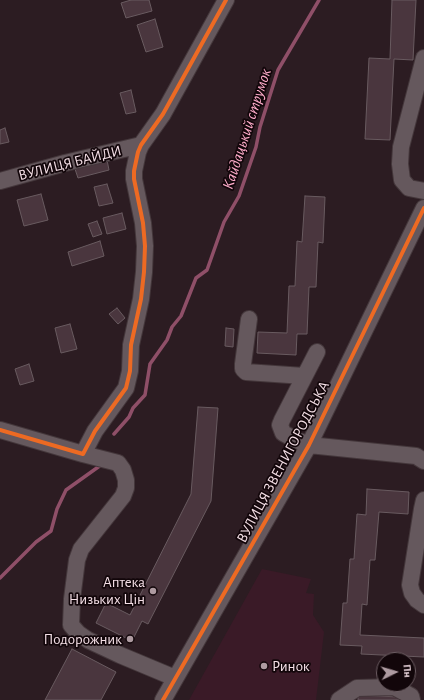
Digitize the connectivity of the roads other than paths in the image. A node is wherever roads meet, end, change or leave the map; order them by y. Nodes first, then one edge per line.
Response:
1 (226, 0) edge
2 (424, 58) edge
3 (141, 145) junction
4 (0, 181) edge
5 (424, 191) edge
6 (424, 209) edge
7 (249, 319) dead end
8 (317, 352) dead end
9 (304, 376) junction
10 (0, 430) edge
11 (309, 446) junction
12 (83, 454) junction
13 (424, 461) edge
14 (424, 500) edge
15 (424, 605) edge
16 (175, 678) junction
17 (163, 700) edge
18 (339, 700) edge
19 (412, 700) edge

1 - 3 street
2 - 5 street
3 - 4 street, ВУЛИЦЯ БАЙДИ
3 - 12 street
6 - 11 street, ВУЛИЦЯ ЗВЕНИГОРОДСЬКА
7 - 9 street
8 - 9 street
9 - 11 street
10 - 12 street
11 - 13 street
11 - 16 street, ВУЛИЦЯ ЗВЕНИГОРОДСЬКА
12 - 16 street
14 - 15 street
16 - 17 street, ВУЛИЦЯ ЗВЕНИГОРОДСЬКА
18 - 19 street

